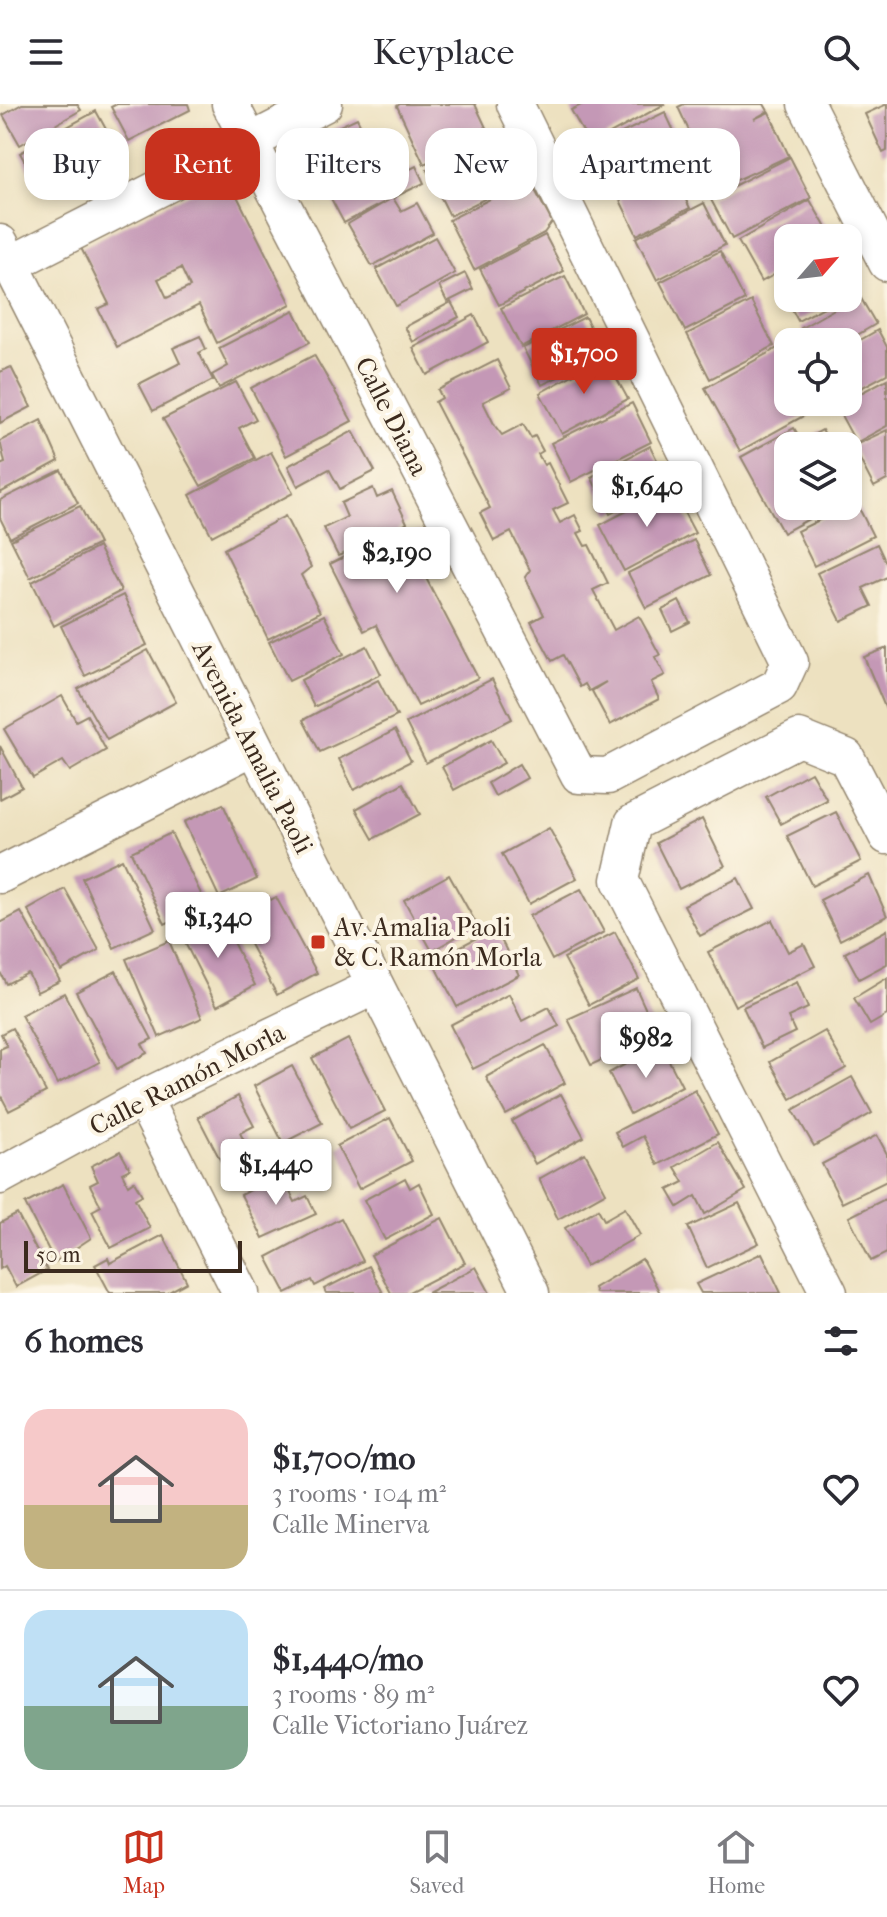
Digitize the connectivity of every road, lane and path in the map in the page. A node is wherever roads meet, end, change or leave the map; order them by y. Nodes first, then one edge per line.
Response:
1 (230, 104) edge
2 (324, 104) edge
3 (515, 104) edge
4 (806, 104) edge
5 (242, 128) edge
6 (260, 136) edge
7 (260, 163) edge
8 (145, 190) edge
9 (5, 254) edge
10 (887, 263) edge
11 (253, 747) junction
12 (887, 836) edge
13 (0, 875) edge
14 (375, 986) junction
15 (143, 1098) junction
16 (0, 1176) edge
17 (241, 1293) edge
18 (531, 1293) edge
19 (829, 1293) edge

1 - 5 street, Calle Diana
2 - 6 street
3 - 7 street, Calle Diana
4 - 10 street
8 - 9 street
9 - 11 street, Avenida Amalia Paoli
11 - 13 street
11 - 14 street, Avenida Amalia Paoli
12 - 19 street
14 - 15 street, Calle Ramón Morla
14 - 18 street, Avenida Amalia Paoli
15 - 16 street, Calle Ramón Morla
15 - 17 street

